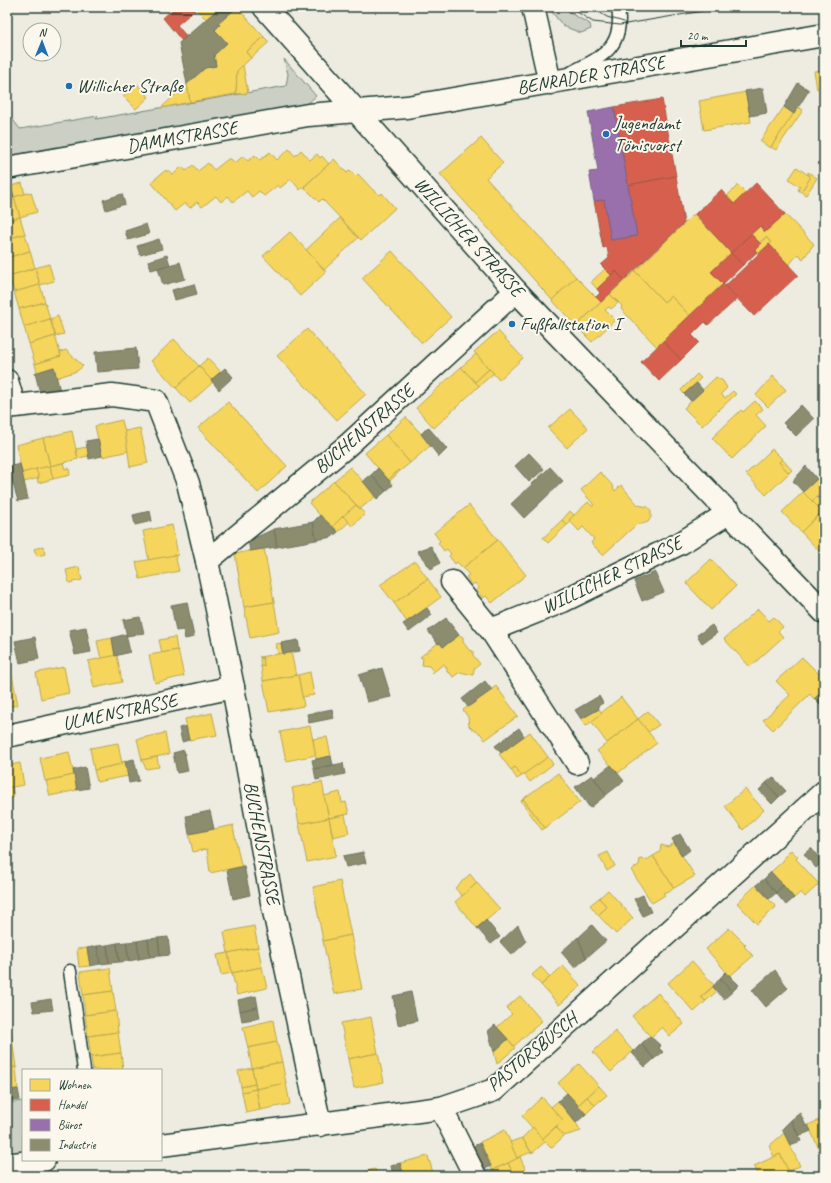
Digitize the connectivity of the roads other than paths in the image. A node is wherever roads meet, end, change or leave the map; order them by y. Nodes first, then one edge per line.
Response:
1 (264, 7) edge
2 (532, 7) edge
3 (618, 7) edge
4 (824, 34) edge
5 (550, 83) junction
6 (358, 111) junction
7 (7, 168) edge
8 (516, 291) junction
9 (7, 381) edge
10 (11, 406) edge
11 (730, 512) junction
12 (207, 561) junction
13 (452, 582) dead end
14 (824, 612) edge
15 (491, 630) junction
16 (233, 687) junction
17 (7, 736) edge
18 (577, 763) dead end
19 (824, 792) edge
20 (70, 971) dead end
21 (84, 1069) edge
22 (441, 1108) junction
23 (320, 1125) junction
24 (162, 1145) edge
25 (37, 1161) edge
26 (7, 1165) edge
27 (475, 1176) edge

1 - 6 street, WILLICHER STRASSE
2 - 5 street
3 - 5 lane
4 - 5 street, BENRADER STRASSE
5 - 6 street, BENRADER STRASSE
6 - 7 street, DAMMSTRASSE
6 - 8 street, WILLICHER STRASSE
8 - 11 street, WILLICHER STRASSE
8 - 12 street, BUCHENSTRASSE
9 - 10 street
10 - 12 street, BUCHENSTRASSE
11 - 14 street, WILLICHER STRASSE
11 - 15 street, WILLICHER STRASSE
12 - 16 street, BUCHENSTRASSE
13 - 15 street
15 - 18 street
16 - 17 street, ULMENSTRASSE
16 - 23 street, BUCHENSTRASSE
19 - 22 street, PASTORSBUSCH
20 - 21 lane
22 - 23 street, PASTORSBUSCH
22 - 27 street
23 - 24 street, PASTORSBUSCH
25 - 26 street

